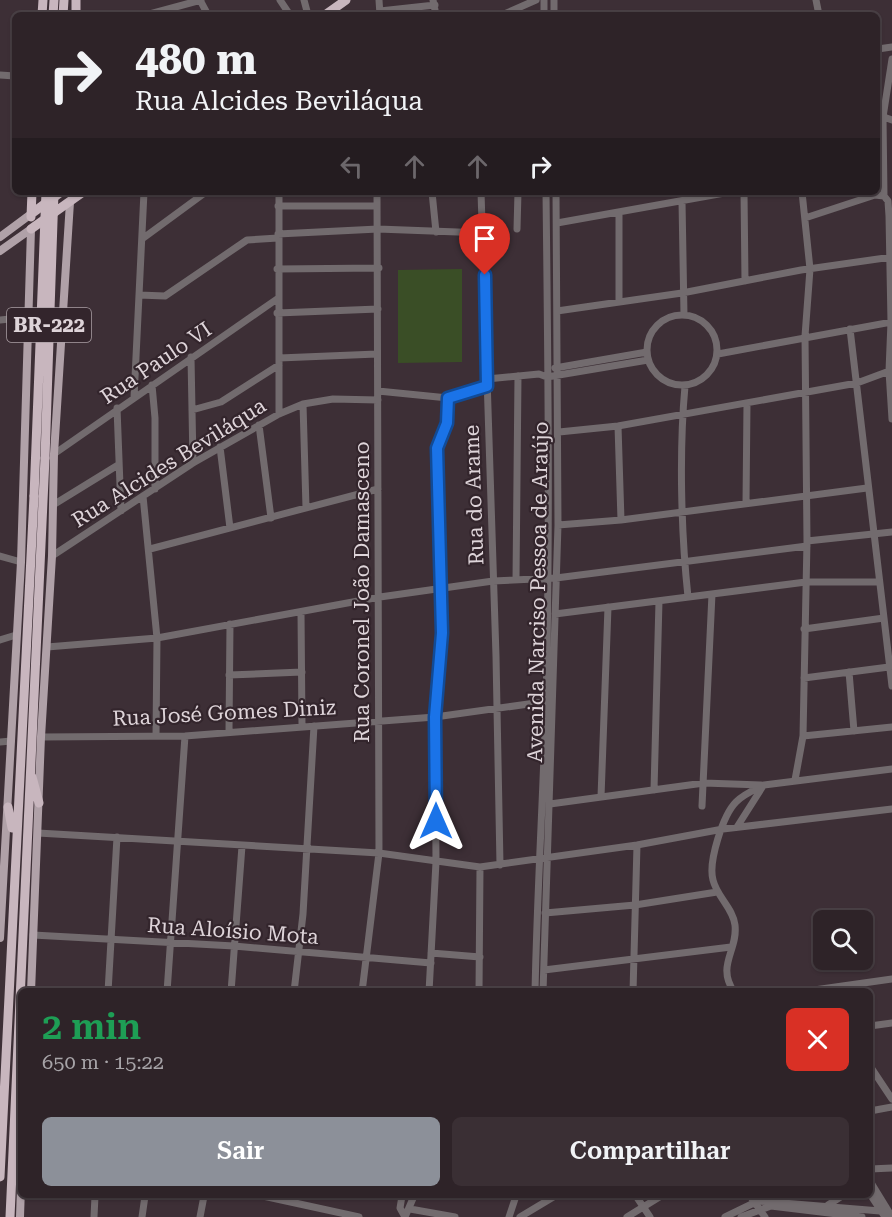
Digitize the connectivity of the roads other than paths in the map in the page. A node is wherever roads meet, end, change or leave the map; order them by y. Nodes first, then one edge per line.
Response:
1 (201, 0) edge
2 (346, 0) edge
3 (536, 0) edge
4 (434, 3) edge
5 (157, 12) edge
6 (329, 12) edge
7 (385, 12) edge
8 (511, 12) edge
9 (892, 60) edge
10 (880, 116) edge
11 (892, 120) edge
12 (892, 158) edge
13 (884, 160) junction
14 (892, 189) edge
15 (884, 193) junction
16 (880, 194) edge
17 (32, 195) edge
18 (46, 195) edge
19 (54, 195) edge
20 (57, 195) edge
21 (144, 195) edge
22 (202, 195) edge
23 (279, 195) edge
24 (377, 195) edge
25 (432, 195) edge
26 (482, 195) edge
27 (518, 195) edge
28 (546, 195) edge
29 (556, 195) edge
30 (714, 195) edge
31 (744, 195) edge
32 (802, 195) edge
33 (875, 195) edge
34 (70, 197) edge
35 (682, 201) junction
36 (278, 206) junction
37 (377, 206) junction
38 (619, 213) junction
39 (31, 214) junction
40 (805, 218) junction
41 (556, 223) junction
42 (31, 229) junction
43 (378, 229) junction
44 (517, 229) dead end
45 (436, 232) junction
46 (484, 233) junction
47 (278, 236) junction
48 (0, 237) edge
49 (142, 239) junction
50 (0, 251) edge
51 (891, 258) edge
52 (379, 268) junction
53 (810, 268) junction
54 (277, 269) junction
55 (744, 281) junction
56 (682, 293) junction
57 (139, 295) junction
58 (277, 299) junction
59 (619, 301) junction
60 (378, 309) junction
61 (557, 310) junction
62 (277, 313) junction
63 (684, 315) junction
64 (28, 317) junction
65 (0, 320) edge
66 (892, 322) edge
67 (850, 329) junction
68 (805, 336) junction
69 (647, 352) junction
70 (377, 354) junction
71 (718, 354) junction
72 (191, 357) junction
73 (648, 360) junction
74 (279, 361) junction
75 (557, 367) junction
76 (548, 368) junction
77 (890, 370) edge
78 (539, 374) junction
79 (518, 376) junction
80 (557, 376) junction
81 (547, 377) junction
82 (487, 382) junction
83 (857, 383) junction
84 (152, 385) junction
85 (685, 386) junction
86 (378, 391) junction
87 (807, 391) junction
88 (134, 398) junction
89 (448, 398) junction
90 (378, 400) junction
91 (747, 403) junction
92 (303, 404) junction
93 (117, 408) junction
94 (192, 410) junction
95 (682, 413) junction
96 (279, 414) junction
97 (892, 419) edge
98 (259, 425) junction
99 (618, 426) junction
100 (559, 432) junction
101 (220, 447) junction
102 (49, 456) junction
103 (193, 463) junction
104 (118, 465) junction
105 (867, 488) junction
106 (155, 489) junction
107 (378, 489) junction
108 (807, 495) junction
109 (143, 496) junction
110 (746, 503) junction
111 (53, 505) junction
112 (306, 507) junction
113 (121, 511) junction
114 (684, 511) junction
115 (271, 518) junction
116 (621, 520) junction
117 (558, 525) junction
118 (230, 528) junction
119 (892, 531) edge
120 (873, 533) junction
121 (807, 544) junction
122 (150, 549) junction
123 (0, 556) edge
124 (52, 556) junction
125 (21, 562) junction
126 (685, 562) junction
127 (552, 579) junction
128 (516, 580) junction
129 (493, 581) junction
130 (806, 582) junction
131 (879, 582) junction
132 (440, 589) junction
133 (712, 594) junction
134 (380, 597) junction
135 (688, 597) junction
136 (659, 601) junction
137 (608, 607) junction
138 (301, 612) junction
139 (555, 614) junction
140 (884, 618) junction
141 (230, 624) junction
142 (804, 629) junction
143 (16, 635) junction
144 (157, 638) junction
145 (0, 640) edge
146 (47, 647) junction
147 (889, 667) junction
148 (302, 672) junction
149 (849, 672) junction
150 (229, 675) junction
151 (804, 678) junction
152 (892, 686) edge
153 (549, 701) junction
154 (496, 710) junction
155 (435, 717) junction
156 (380, 721) junction
157 (302, 726) junction
158 (314, 726) junction
159 (892, 727) edge
160 (229, 731) junction
161 (854, 731) junction
162 (41, 736) junction
163 (156, 736) junction
164 (185, 736) junction
165 (803, 736) junction
166 (11, 741) junction
167 (0, 742) edge
168 (29, 767) junction
169 (892, 768) edge
170 (795, 780) junction
171 (704, 783) junction
172 (764, 785) junction
173 (654, 790) junction
174 (601, 797) junction
175 (4, 798) edge
176 (39, 804) junction
177 (550, 804) junction
178 (702, 806) dead end
179 (8, 807) junction
180 (892, 809) edge
181 (737, 827) junction
182 (723, 829) junction
183 (38, 833) junction
184 (117, 837) junction
185 (178, 841) junction
186 (15, 842) junction
187 (637, 845) junction
188 (242, 846) junction
189 (307, 849) junction
190 (379, 853) junction
191 (544, 858) junction
192 (436, 862) junction
193 (500, 865) junction
194 (480, 867) junction
195 (717, 892) junction
196 (635, 906) junction
197 (545, 913) junction
198 (33, 935) junction
199 (0, 938) edge
200 (109, 939) junction
201 (171, 942) junction
202 (234, 946) junction
203 (731, 947) junction
204 (298, 952) junction
205 (431, 954) junction
206 (367, 956) junction
207 (480, 957) junction
208 (633, 960) junction
209 (431, 963) junction
210 (544, 970) junction
211 (892, 979) edge
212 (20, 988) edge
213 (31, 988) edge
214 (108, 988) edge
215 (167, 988) edge
216 (231, 988) edge
217 (294, 988) edge
218 (363, 988) edge
219 (429, 988) edge
220 (479, 988) edge
221 (535, 988) edge
222 (543, 988) edge
223 (633, 988) edge
224 (732, 988) edge
225 (829, 988) edge
226 (892, 1023) edge
227 (873, 1026) edge
228 (18, 1028) edge
229 (873, 1070) edge
230 (892, 1099) edge
231 (892, 1107) edge
232 (873, 1110) edge
233 (892, 1168) edge
234 (873, 1169) edge
235 (0, 1177) edge
236 (873, 1188) edge
237 (21, 1198) edge
238 (95, 1198) edge
239 (145, 1198) edge
240 (204, 1198) edge
241 (272, 1198) edge
242 (402, 1198) edge
243 (413, 1198) edge
244 (515, 1198) edge
245 (552, 1198) edge
246 (637, 1198) edge
247 (657, 1198) edge
248 (839, 1198) edge
249 (873, 1198) edge
250 (755, 1202) edge
251 (828, 1205) junction
252 (643, 1207) junction
253 (410, 1209) junction
254 (884, 1212) edge
255 (823, 1214) edge
256 (10, 1217) edge
257 (20, 1217) edge
258 (94, 1217) edge
259 (142, 1217) edge
260 (200, 1217) edge
261 (359, 1217) edge
262 (405, 1217) edge
263 (418, 1217) edge
264 (455, 1217) edge
265 (509, 1217) edge
266 (520, 1217) edge
267 (627, 1217) edge
268 (650, 1217) edge
269 (725, 1217) edge
270 (741, 1217) edge
271 (765, 1217) edge
272 (862, 1217) edge
273 (892, 1217) edge

1 - 5 street
2 - 6 highway
3 - 8 street
4 - 7 street
9 - 10 street
10 - 11 street
10 - 13 street
12 - 13 street
13 - 15 street
14 - 15 street
15 - 16 street
15 - 51 street
17 - 39 highway, BR-222
18 - 186 highway, BR-222, bridge
19 - 102 highway, BR-222, bridge
20 - 39 highway
21 - 49 street
22 - 49 street
23 - 36 street
24 - 37 street, Rua Coronel João Damasceno
25 - 45 street
26 - 46 street, Rua do Arame
27 - 44 street
28 - 76 street, Avenida Narciso Pessoa de Araújo
29 - 41 street, Avenida Narciso Pessoa de Araújo
30 - 35 street
31 - 55 street
32 - 40 street
33 - 40 street
34 - 42 highway
34 - 102 main road
35 - 38 street
35 - 56 street
36 - 37 street
36 - 47 street
37 - 43 street, Rua Coronel João Damasceno
38 - 41 street
38 - 59 street
39 - 42 highway, BR-222
39 - 48 main road
40 - 53 street
41 - 61 street, Avenida Narciso Pessoa de Araújo
42 - 50 main road
42 - 64 main road, BR-222
43 - 45 street
43 - 47 street
43 - 52 street, Rua Coronel João Damasceno
45 - 46 street
46 - 82 street, Rua do Arame
47 - 54 street
47 - 57 street
49 - 57 street
51 - 53 street
51 - 66 street
52 - 54 street
52 - 60 street, Rua Coronel João Damasceno
53 - 55 street
53 - 68 street
54 - 58 street
55 - 56 street
56 - 59 street
56 - 63 street
57 - 88 street
58 - 62 street
58 - 72 street, Rua Paulo VI
59 - 61 street
60 - 62 street
60 - 70 street, Rua Coronel João Damasceno
61 - 75 street, Avenida Narciso Pessoa de Araújo
62 - 74 street
63 - 69 street
63 - 71 street
64 - 65 street
64 - 125 main road, BR-222
66 - 67 street
66 - 77 street
67 - 68 street
67 - 83 street
68 - 71 street
68 - 87 street
69 - 73 street
69 - 75 street
70 - 74 street
70 - 86 street, Rua Coronel João Damasceno
71 - 85 street
72 - 84 street, Rua Paulo VI
72 - 94 street
73 - 80 street
73 - 85 street
74 - 94 street
74 - 96 street
75 - 76 street
75 - 80 street, Avenida Narciso Pessoa de Araújo
76 - 78 street
76 - 81 street, Avenida Narciso Pessoa de Araújo
77 - 83 street
77 - 97 street
78 - 79 street
78 - 81 street
79 - 82 street
79 - 128 street
80 - 81 street
80 - 100 street, Avenida Narciso Pessoa de Araújo
81 - 127 street, Avenida Narciso Pessoa de Araújo
82 - 89 street
82 - 129 street, Rua do Arame
83 - 87 street
83 - 105 street
84 - 88 street, Rua Paulo VI
84 - 106 street
85 - 95 street
86 - 89 street
86 - 90 street, Rua Coronel João Damasceno
87 - 91 street
87 - 108 street
88 - 93 street, Rua Paulo VI
89 - 132 street
90 - 92 street, Rua Alcides Beviláqua
90 - 107 street, Rua Coronel João Damasceno
91 - 95 street
91 - 110 street
92 - 96 street, Rua Alcides Beviláqua
92 - 112 street
93 - 102 street, Rua Paulo VI
93 - 104 street
94 - 103 street
95 - 99 street
95 - 114 street
96 - 98 street, Rua Alcides Beviláqua
98 - 101 street, Rua Alcides Beviláqua
98 - 115 street
99 - 100 street
99 - 116 street
100 - 117 street, Avenida Narciso Pessoa de Araújo
101 - 103 street, Rua Alcides Beviláqua
101 - 118 street
102 - 111 main road
102 - 168 highway, BR-222
103 - 106 street, Rua Alcides Beviláqua
104 - 111 street
104 - 113 street
105 - 108 street
105 - 120 street
106 - 109 street, Rua Alcides Beviláqua
107 - 112 street
107 - 134 street, Rua Coronel João Damasceno
108 - 110 street
108 - 121 street
109 - 113 street, Rua Alcides Beviláqua
109 - 122 street
110 - 114 street
111 - 124 main road
112 - 115 street
113 - 124 street, Rua Alcides Beviláqua
114 - 116 street
114 - 126 street
115 - 118 street
116 - 117 street
117 - 127 street, Avenida Narciso Pessoa de Araújo
118 - 122 street
119 - 120 street
120 - 121 street
120 - 131 street
121 - 126 street
121 - 130 street
122 - 144 street
123 - 125 street
124 - 146 main road
125 - 143 main road, BR-222
126 - 127 street
126 - 135 street
127 - 128 street
127 - 139 street, Avenida Narciso Pessoa de Araújo
127 - 153 street, Avenida Narciso Pessoa de Araújo
128 - 129 street
129 - 132 street
129 - 154 street, Rua do Arame
130 - 131 street
130 - 133 street
130 - 142 street
131 - 140 street
132 - 134 street
132 - 155 street
133 - 135 street
133 - 171 street
134 - 138 street
134 - 156 street, Rua Coronel João Damasceno
135 - 136 street
136 - 137 street
136 - 173 street
137 - 139 street
137 - 174 street
138 - 141 street
138 - 148 street
139 - 153 street, Avenida Narciso Pessoa de Araújo
140 - 142 street
140 - 147 street
141 - 144 street
141 - 150 street
142 - 151 street
143 - 145 street
143 - 166 main road, BR-222
144 - 146 street
144 - 163 street
146 - 162 main road
147 - 149 street
147 - 152 street
148 - 150 street
148 - 157 street
149 - 151 street
149 - 161 street
150 - 160 street
151 - 165 street
153 - 154 street, Rua José Gomes Diniz
153 - 177 street, Avenida Narciso Pessoa de Araújo
153 - 191 street, Avenida Narciso Pessoa de Araújo
154 - 155 street, Rua José Gomes Diniz
154 - 193 street, Rua do Arame
155 - 156 street, Rua José Gomes Diniz
155 - 192 street
156 - 158 street, Rua José Gomes Diniz
156 - 190 street, Rua Coronel João Damasceno
157 - 158 street, Rua José Gomes Diniz
157 - 160 street, Rua José Gomes Diniz
158 - 189 street
159 - 161 street
160 - 164 street, Rua José Gomes Diniz
161 - 165 street
162 - 163 street, Rua José Gomes Diniz
162 - 176 main road
163 - 164 street, Rua José Gomes Diniz
164 - 185 street
165 - 170 street
166 - 167 street
166 - 175 main road, BR-222
168 - 176 highway
168 - 212 highway, BR-222
169 - 170 street
170 - 172 street
171 - 172 street
171 - 173 street
171 - 178 street
172 - 181 street
172 - 182 street
173 - 174 street
174 - 177 street
175 - 179 main road, BR-222
176 - 183 main road
177 - 191 street, Avenida Narciso Pessoa de Araújo
179 - 186 highway
179 - 199 main road, BR-222
180 - 181 street
181 - 182 street
182 - 187 street
182 - 195 street
183 - 184 street
183 - 198 main road
184 - 185 street
184 - 200 street
185 - 188 street
185 - 201 street
186 - 235 highway, BR-222
187 - 191 street
187 - 196 street
188 - 189 street
188 - 202 street
189 - 190 street
189 - 204 street
190 - 192 street
190 - 206 street, Rua Coronel João Damasceno
191 - 193 street
191 - 197 street, Avenida Narciso Pessoa de Araújo
191 - 221 street, Avenida Narciso Pessoa de Araújo
192 - 194 street
192 - 205 street
193 - 194 street
194 - 207 street
195 - 196 street
195 - 203 street
196 - 197 street
196 - 208 street
197 - 210 street, Avenida Narciso Pessoa de Araújo
198 - 200 street, Rua Aloísio Mota
198 - 213 main road
200 - 201 street, Rua Aloísio Mota
200 - 214 street
201 - 202 street, Rua Aloísio Mota
201 - 215 street
202 - 204 street, Rua Aloísio Mota
202 - 216 street
203 - 208 street
203 - 224 street
204 - 206 street, Rua Aloísio Mota
204 - 217 street
205 - 207 street
205 - 209 street
206 - 209 street, Rua Aloísio Mota
206 - 218 street, Rua Coronel João Damasceno
207 - 220 street
208 - 210 street
208 - 223 street
209 - 219 street
210 - 222 street, Avenida Narciso Pessoa de Araújo
211 - 225 street
226 - 227 street
228 - 256 highway, BR-222
229 - 230 street
231 - 232 street
233 - 234 street
236 - 254 street
237 - 257 main road
238 - 258 street
239 - 259 street
240 - 260 street
241 - 261 street
242 - 262 street
243 - 253 street
244 - 265 street
245 - 266 street
246 - 252 street
247 - 252 street
248 - 251 street
249 - 254 street
250 - 251 street
250 - 255 street
250 - 269 street
250 - 270 street
250 - 271 street
251 - 254 street
252 - 267 street
252 - 268 street
253 - 262 street
253 - 263 street
253 - 264 street
254 - 273 street
255 - 272 street

